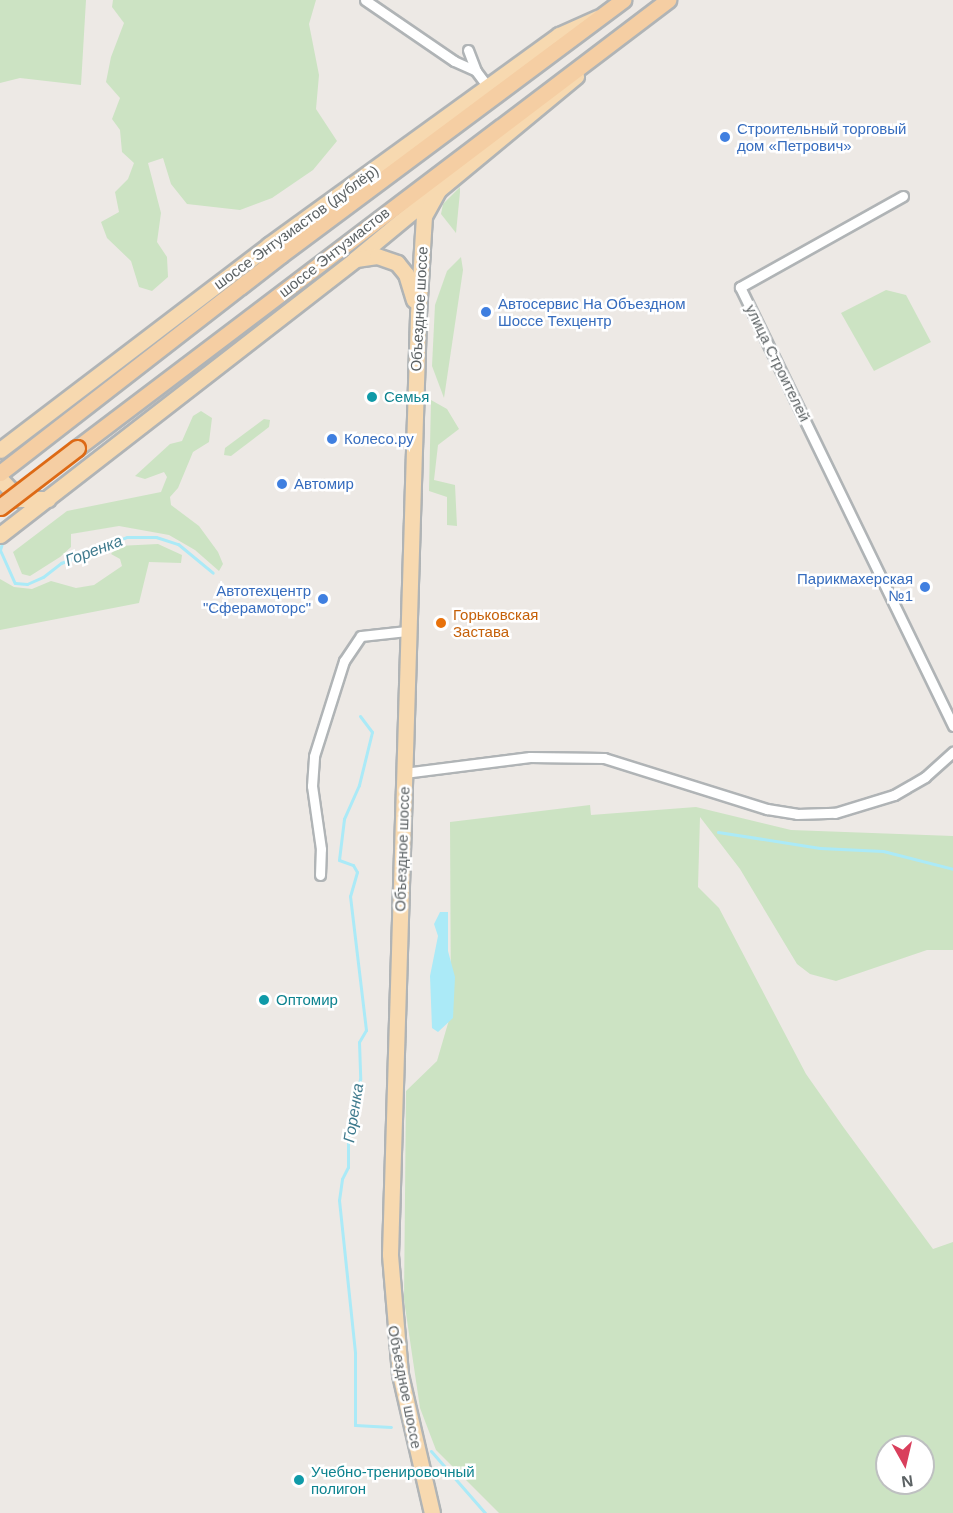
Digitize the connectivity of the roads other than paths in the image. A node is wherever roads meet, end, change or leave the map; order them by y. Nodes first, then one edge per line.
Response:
1 (365, 0) edge
2 (623, 0) edge
3 (668, 0) edge
4 (600, 17) junction
5 (620, 38) junction
6 (468, 50) dead end
7 (476, 71) junction
8 (488, 87) junction
9 (441, 186) junction
10 (903, 196) dead end
11 (350, 263) junction
12 (418, 314) junction
13 (1, 451) edge
14 (0, 473) edge
15 (0, 479) edge
16 (48, 499) junction
17 (0, 507) edge
18 (4, 532) edge
19 (407, 631) junction
20 (953, 726) edge
21 (953, 752) edge
22 (404, 773) junction
23 (320, 875) dead end
24 (432, 1513) edge

1 - 7 street
2 - 4 highway, шоссе Энтузиастов
3 - 5 highway, шоссе Энтузиастов
4 - 8 main road, шоссе Энтузиастов (дублёр)
4 - 14 highway, шоссе Энтузиастов
5 - 9 main road
5 - 17 highway, шоссе Энтузиастов, bridge
6 - 7 street
7 - 8 street
8 - 13 main road, шоссе Энтузиастов (дублёр)
9 - 11 main road
9 - 12 main road, Объездное шоссе
10 - 20 street, улица Строителей
11 - 12 main road
11 - 16 main road
12 - 19 main road, Объездное шоссе
15 - 16 main road
16 - 18 main road
19 - 22 main road, Объездное шоссе
19 - 23 street
21 - 22 street
22 - 24 main road, Объездное шоссе

